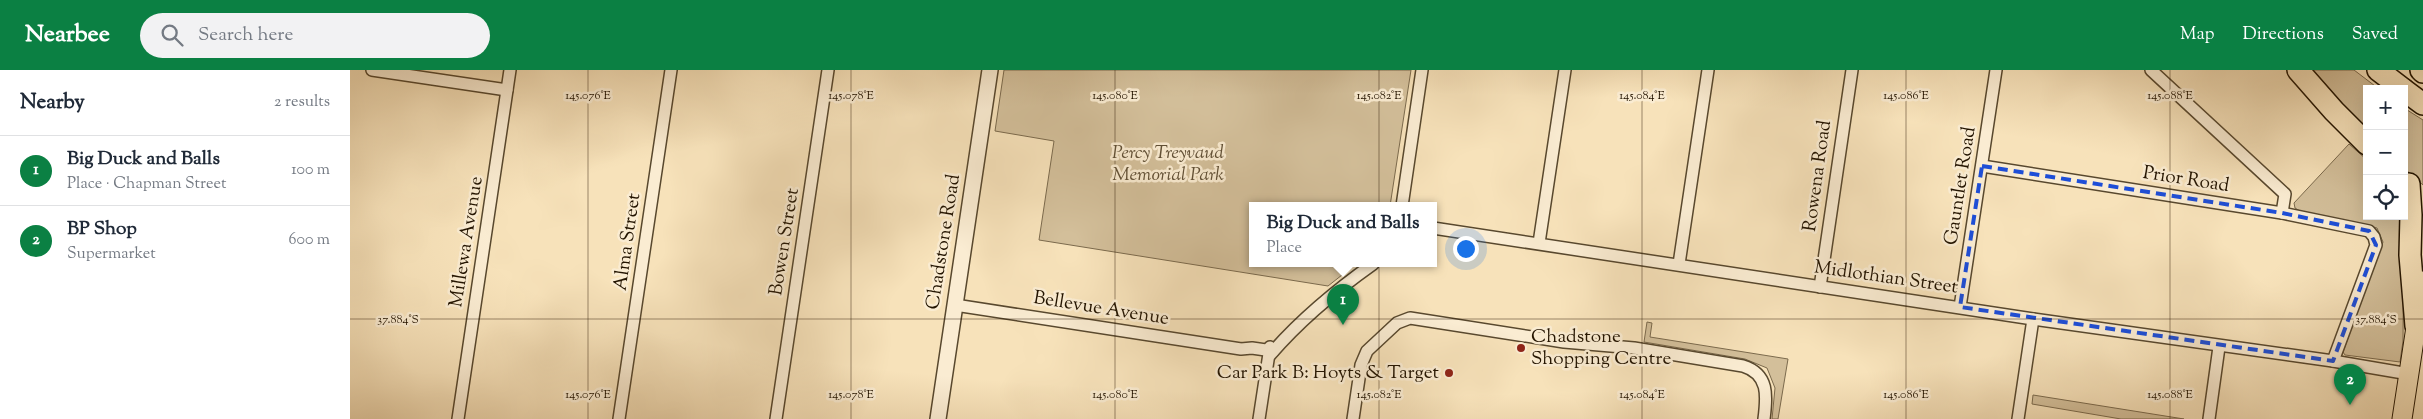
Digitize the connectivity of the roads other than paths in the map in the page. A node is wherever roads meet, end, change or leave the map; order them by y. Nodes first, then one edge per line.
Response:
1 (372, 70) edge
2 (510, 70) edge
3 (671, 70) edge
4 (828, 70) edge
5 (990, 70) edge
6 (1422, 70) edge
7 (1565, 70) edge
8 (1708, 70) edge
9 (1852, 70) edge
10 (1996, 70) edge
11 (2151, 70) edge
12 (2298, 70) edge
13 (2378, 70) edge
14 (2399, 85) edge
15 (507, 90) junction
16 (2408, 92) edge
17 (2423, 104) edge
18 (2363, 140) edge
19 (1982, 166) junction
20 (2412, 186) edge
21 (1403, 202) edge
22 (2282, 213) junction
23 (1437, 229) edge
24 (1539, 243) junction
25 (1679, 264) junction
26 (1369, 267) edge
27 (2423, 281) edge
28 (1820, 287) junction
29 (955, 305) junction
30 (1960, 307) junction
31 (2033, 319) junction
32 (2416, 326) junction
33 (2219, 346) junction
34 (1270, 352) junction
35 (2333, 362) junction
36 (2409, 374) junction
37 (458, 419) edge
38 (619, 419) edge
39 (776, 419) edge
40 (938, 419) edge
41 (1259, 419) edge
42 (1353, 419) edge
43 (1764, 419) edge
44 (2018, 419) edge
45 (2209, 419) edge
46 (2402, 419) edge

1 - 15 street
2 - 15 street, Millewa Avenue
3 - 38 street, Alma Street
4 - 39 street, Bowen Street
5 - 29 street, Chadstone Road
6 - 21 street
7 - 24 street
8 - 25 street
9 - 28 street, Rowena Road
10 - 19 street, Gauntlet Road
11 - 22 street
12 - 18 highway
13 - 14 highway
15 - 37 street, Millewa Avenue
16 - 17 highway
19 - 22 street, Prior Road
19 - 30 street, Gauntlet Road
20 - 32 highway
22 - 35 street, Prior Road
23 - 24 street, Midlothian Street
24 - 25 street, Midlothian Street
25 - 28 street, Midlothian Street
26 - 34 street
27 - 32 highway
28 - 30 street, Midlothian Street
29 - 34 street, Bellevue Avenue
29 - 40 street, Chadstone Road
30 - 31 street, Midlothian Street
31 - 33 street, Midlothian Street
31 - 44 street
32 - 36 highway
33 - 35 street, Midlothian Street
33 - 45 street
34 - 41 street
35 - 36 street, Midlothian Street
36 - 46 highway
42 - 43 street

